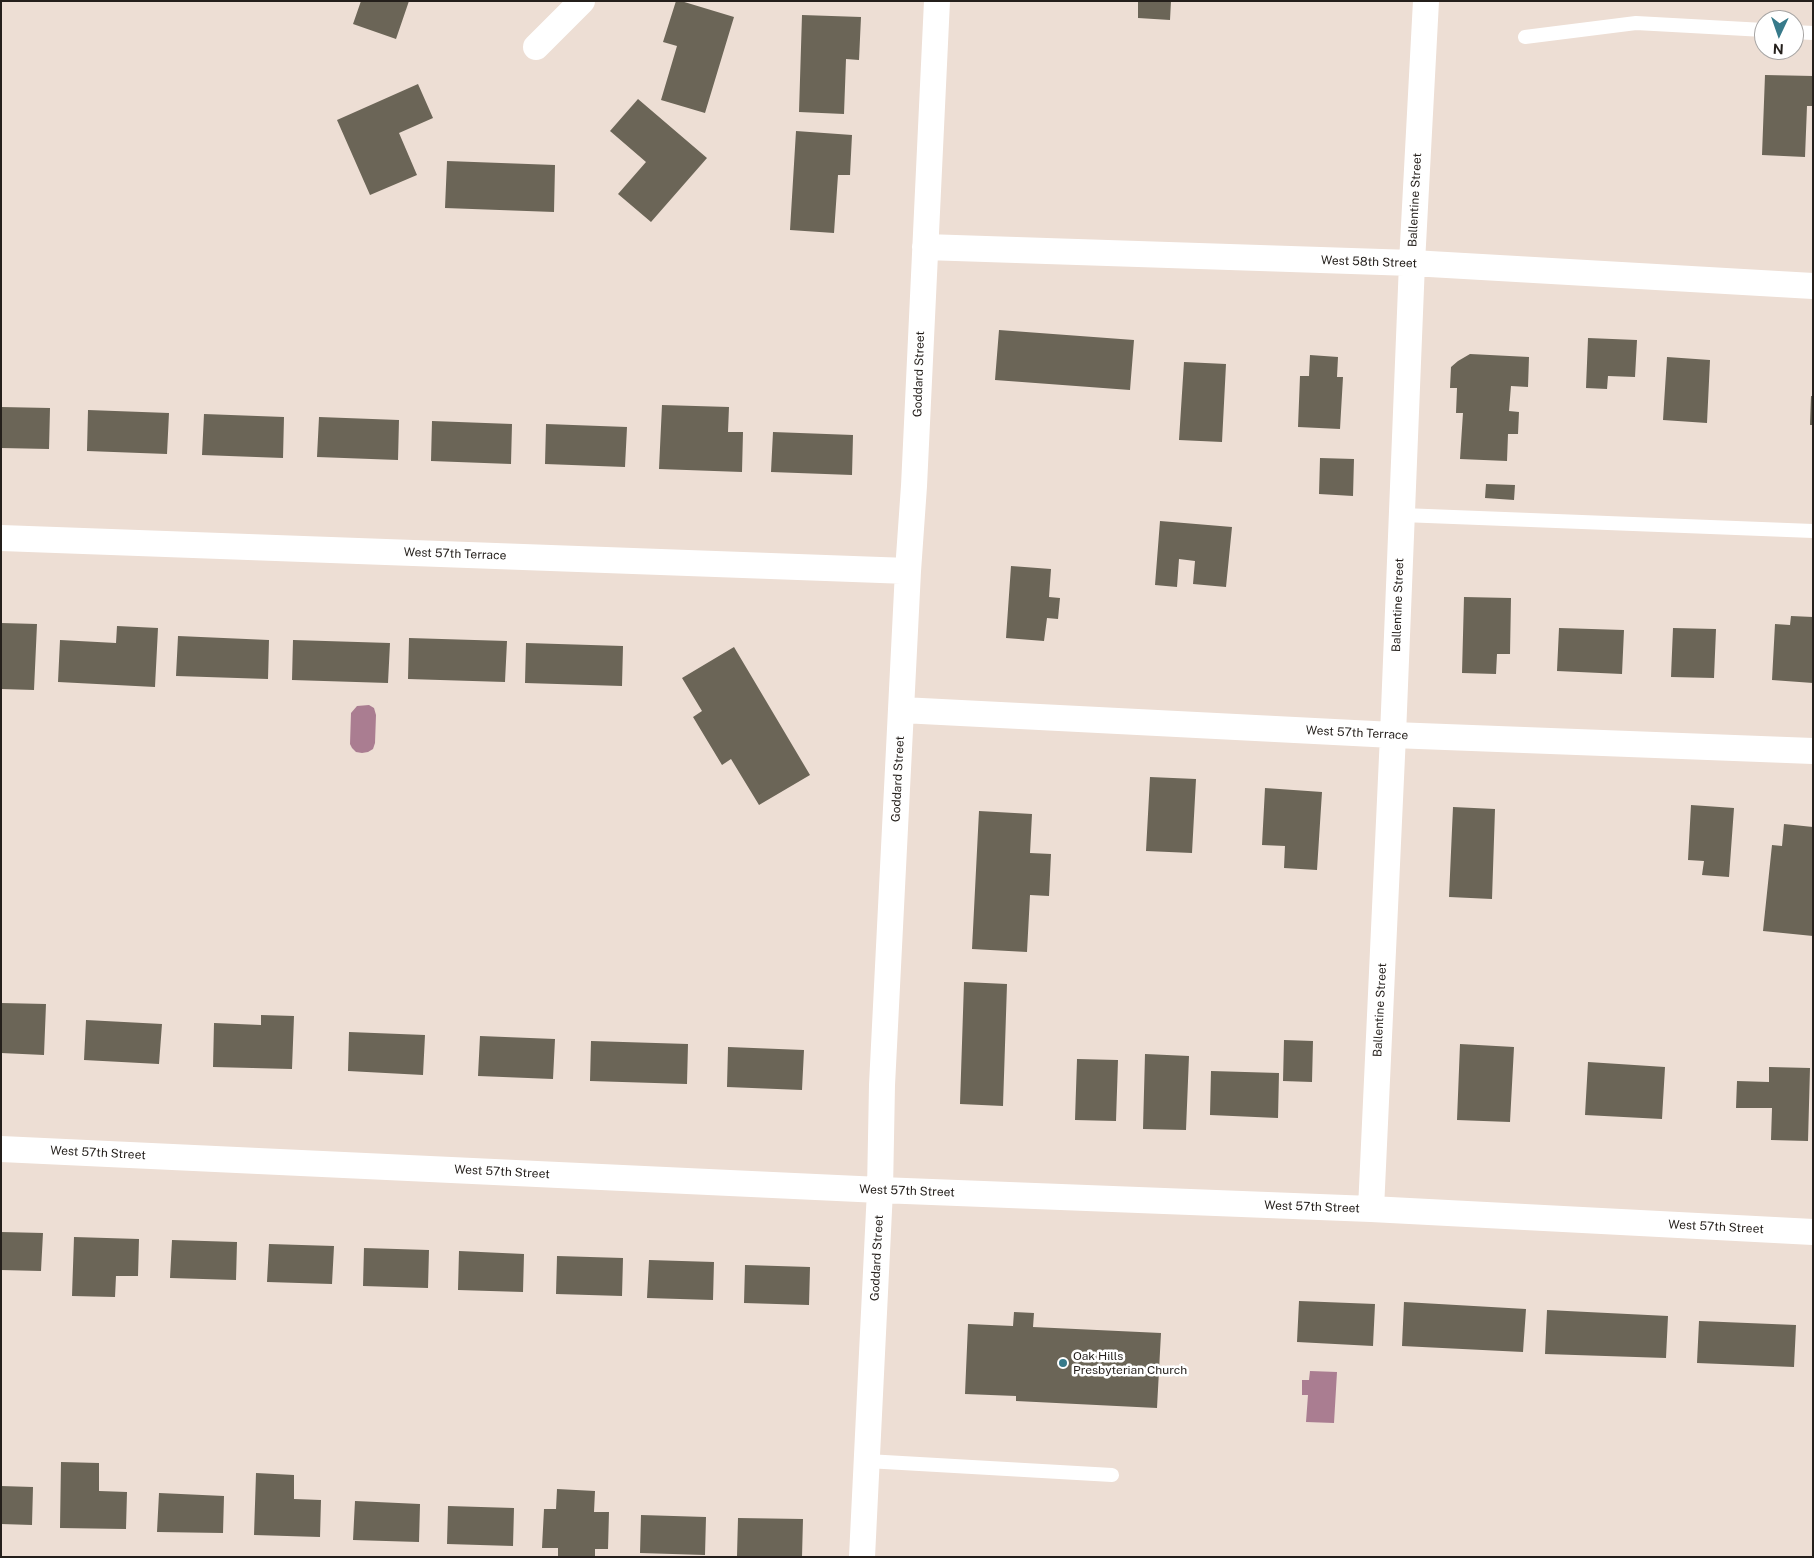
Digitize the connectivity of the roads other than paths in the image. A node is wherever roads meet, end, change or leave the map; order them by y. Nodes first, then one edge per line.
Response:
1 (582, 1) edge
2 (937, 1) edge
3 (1426, 1) edge
4 (1754, 29) edge
5 (1525, 37) dead end
6 (536, 47) dead end
7 (925, 247) junction
8 (1412, 263) junction
9 (1813, 286) edge
10 (1402, 515) junction
11 (1813, 531) edge
12 (1, 538) edge
13 (908, 571) junction
14 (902, 710) junction
15 (1393, 735) junction
16 (1813, 751) edge
17 (1, 1149) edge
18 (880, 1190) junction
19 (1371, 1209) junction
20 (1813, 1232) edge
21 (867, 1461) junction
22 (1112, 1475) dead end
23 (862, 1557) edge

1 - 6 street
2 - 7 street, Goddard Street
3 - 8 street, Ballentine Street
4 - 5 lane
7 - 8 street, West 58th Street
7 - 13 street, Goddard Street
8 - 9 street, West 58th Street
8 - 10 street, Ballentine Street
10 - 11 lane
10 - 15 street, Ballentine Street
12 - 13 street, West 57th Terrace
13 - 14 street, Goddard Street
14 - 15 street, West 57th Terrace
14 - 18 street, Goddard Street
15 - 16 street, West 57th Terrace
15 - 19 street, Ballentine Street
17 - 18 street, West 57th Street
18 - 19 street, West 57th Street
18 - 21 street, Goddard Street
19 - 20 street, West 57th Street
21 - 22 lane
21 - 23 street, Goddard Street

